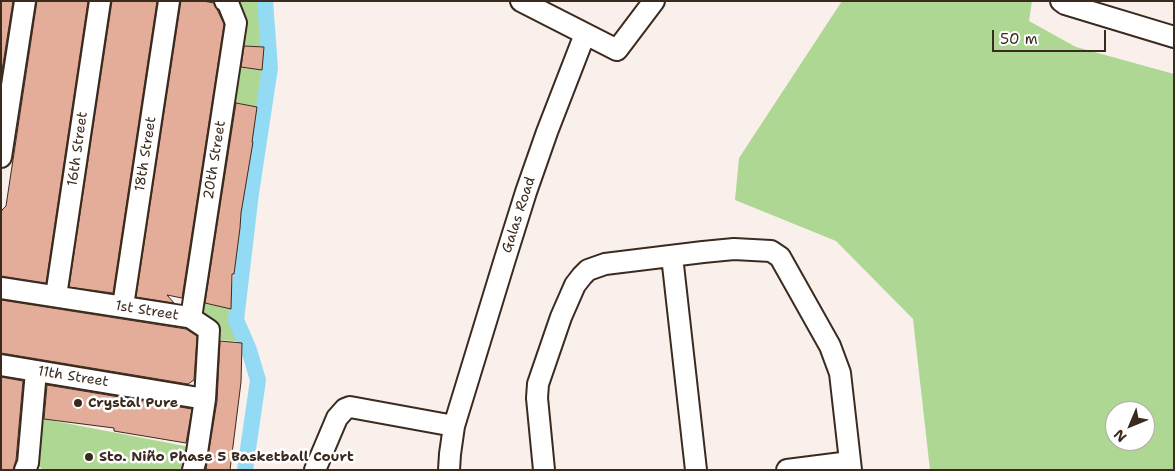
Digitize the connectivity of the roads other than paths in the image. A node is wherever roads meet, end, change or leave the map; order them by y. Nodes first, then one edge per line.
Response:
1 (24, 1) edge
2 (100, 1) edge
3 (169, 1) edge
4 (521, 1) edge
5 (654, 1) edge
6 (1061, 1) edge
7 (226, 2) edge
8 (585, 34) junction
9 (1174, 37) edge
10 (1, 157) edge
11 (672, 256) junction
12 (1, 288) edge
13 (56, 296) junction
14 (122, 306) junction
15 (191, 318) junction
16 (1, 365) edge
17 (36, 371) junction
18 (205, 399) junction
19 (454, 426) junction
20 (850, 466) edge
21 (29, 468) edge
22 (193, 470) edge
23 (315, 470) edge
24 (449, 470) edge
25 (544, 470) edge
26 (696, 470) edge
27 (787, 470) edge

1 - 10 street
2 - 13 street, 16th Street
3 - 14 street, 18th Street
4 - 8 street
5 - 8 street
6 - 9 street
7 - 15 street, 20th Street
8 - 19 street, Galas Road
11 - 20 street
11 - 25 street
11 - 26 street
12 - 13 street, 1st Street
13 - 14 street, 1st Street
14 - 15 street, 1st Street
15 - 18 street, 1st Street
16 - 17 street, 11th Street
17 - 18 street, 11th Street
17 - 21 street
18 - 22 street, 1st Street
19 - 23 street
19 - 24 street, Galas Road
20 - 27 street

